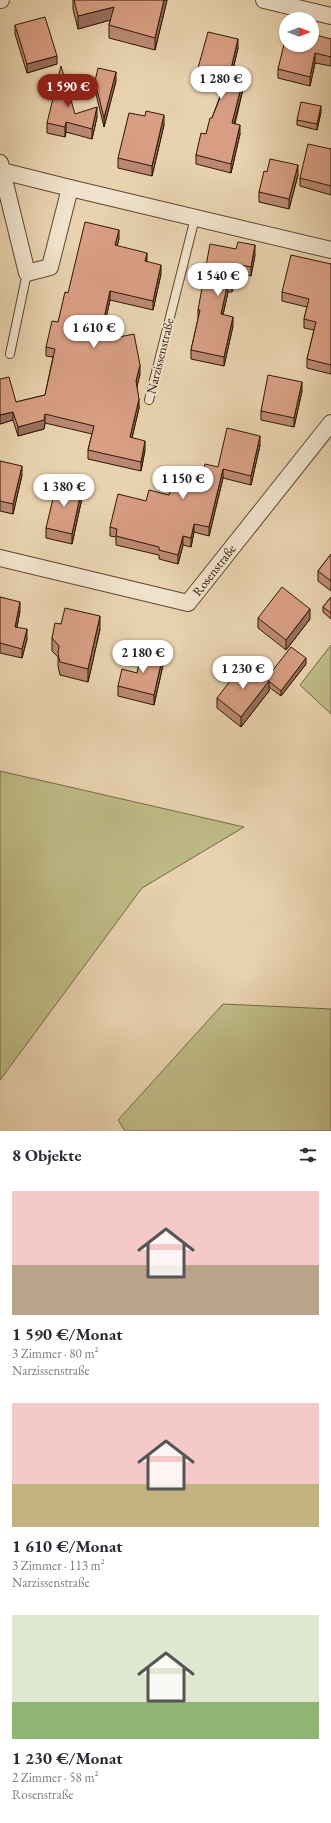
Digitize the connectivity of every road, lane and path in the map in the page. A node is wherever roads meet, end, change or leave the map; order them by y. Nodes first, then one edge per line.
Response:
1 (264, 0) edge
2 (331, 16) edge
3 (1, 167) edge
4 (70, 188) junction
5 (195, 218) junction
6 (331, 250) edge
7 (26, 273) junction
8 (10, 354) dead end
9 (149, 400) dead end
10 (331, 423) edge
11 (0, 558) edge

1 - 2 street
3 - 4 street
3 - 7 street
4 - 5 street
4 - 7 street
5 - 6 street
5 - 9 lane, Narzissenstraße
7 - 8 lane
10 - 11 street, Rosenstraße

